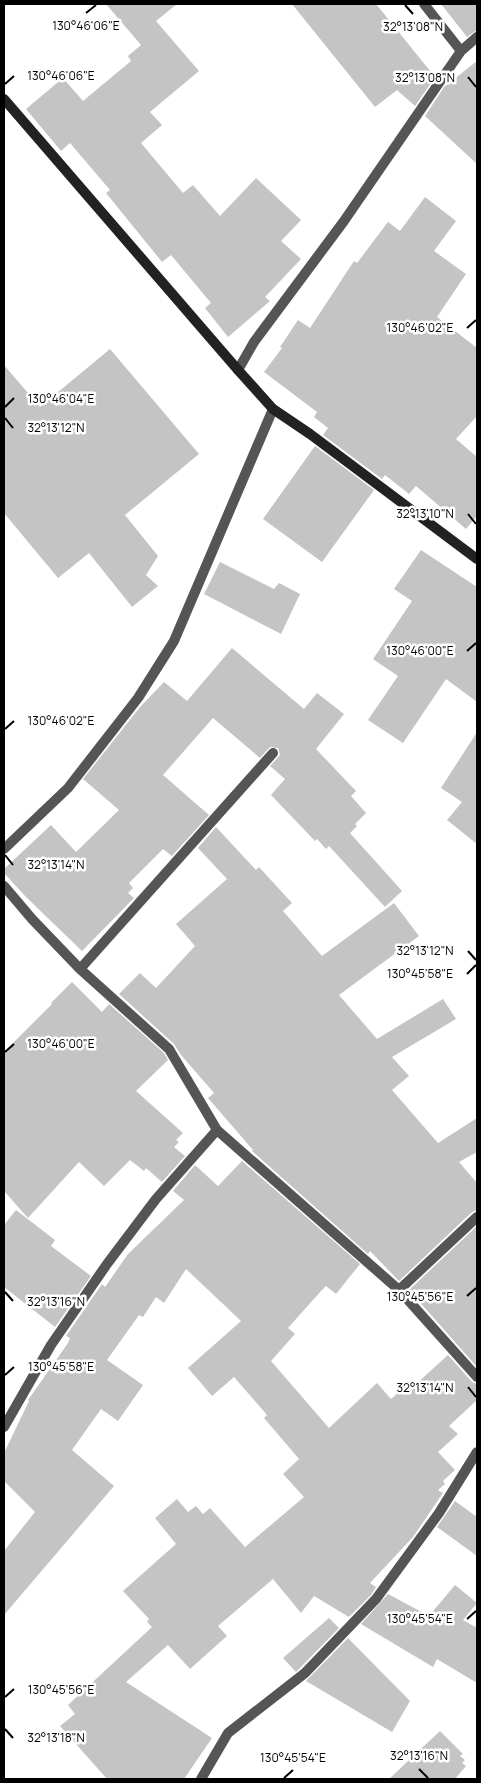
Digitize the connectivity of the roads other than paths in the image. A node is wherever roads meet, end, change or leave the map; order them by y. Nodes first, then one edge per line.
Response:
1 (424, 4) edge
2 (477, 37) edge
3 (461, 51) junction
4 (4, 99) edge
5 (238, 370) junction
6 (273, 409) junction
7 (477, 560) edge
8 (273, 753) dead end
9 (4, 849) edge
10 (4, 886) edge
11 (80, 969) junction
12 (218, 1130) junction
13 (477, 1217) edge
14 (398, 1290) junction
15 (477, 1377) edge
16 (4, 1427) edge
17 (477, 1452) edge
18 (201, 1779) edge

1 - 3 street
2 - 3 street
3 - 5 street
4 - 5 street
5 - 6 street
6 - 7 street
6 - 9 street
8 - 11 street
10 - 11 street
11 - 12 street
12 - 14 street
12 - 16 street
13 - 14 street
14 - 15 street
17 - 18 street

